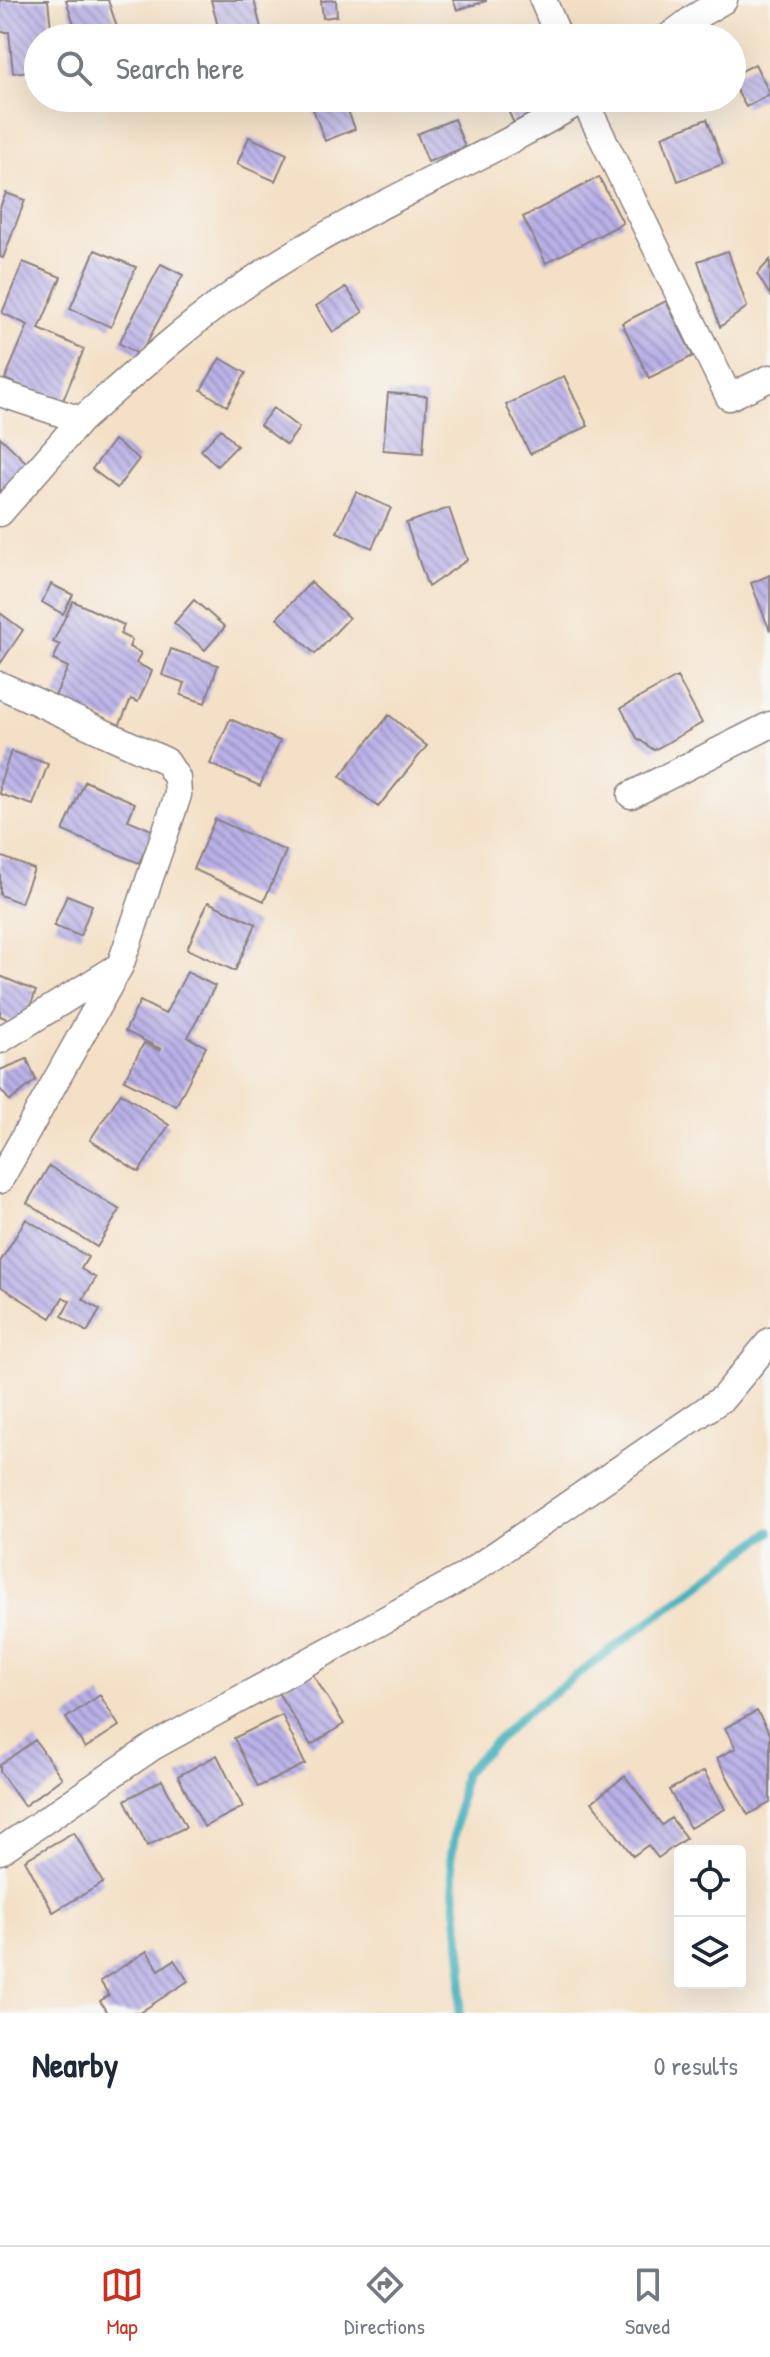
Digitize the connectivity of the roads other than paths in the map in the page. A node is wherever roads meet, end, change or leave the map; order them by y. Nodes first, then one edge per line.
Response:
1 (543, 0) edge
2 (724, 0) edge
3 (553, 24) edge
4 (686, 24) edge
5 (558, 112) edge
6 (591, 112) edge
7 (770, 378) edge
8 (0, 393) edge
9 (81, 420) junction
10 (0, 513) edge
11 (0, 685) edge
12 (770, 725) edge
13 (631, 795) dead end
14 (120, 966) junction
15 (0, 1040) edge
16 (0, 1180) edge
17 (770, 1341) edge
18 (0, 1851) edge

1 - 3 street
2 - 4 street
5 - 9 street
6 - 7 street
8 - 9 street
9 - 10 street
11 - 14 street
12 - 13 street
14 - 15 street
14 - 16 street
17 - 18 street

